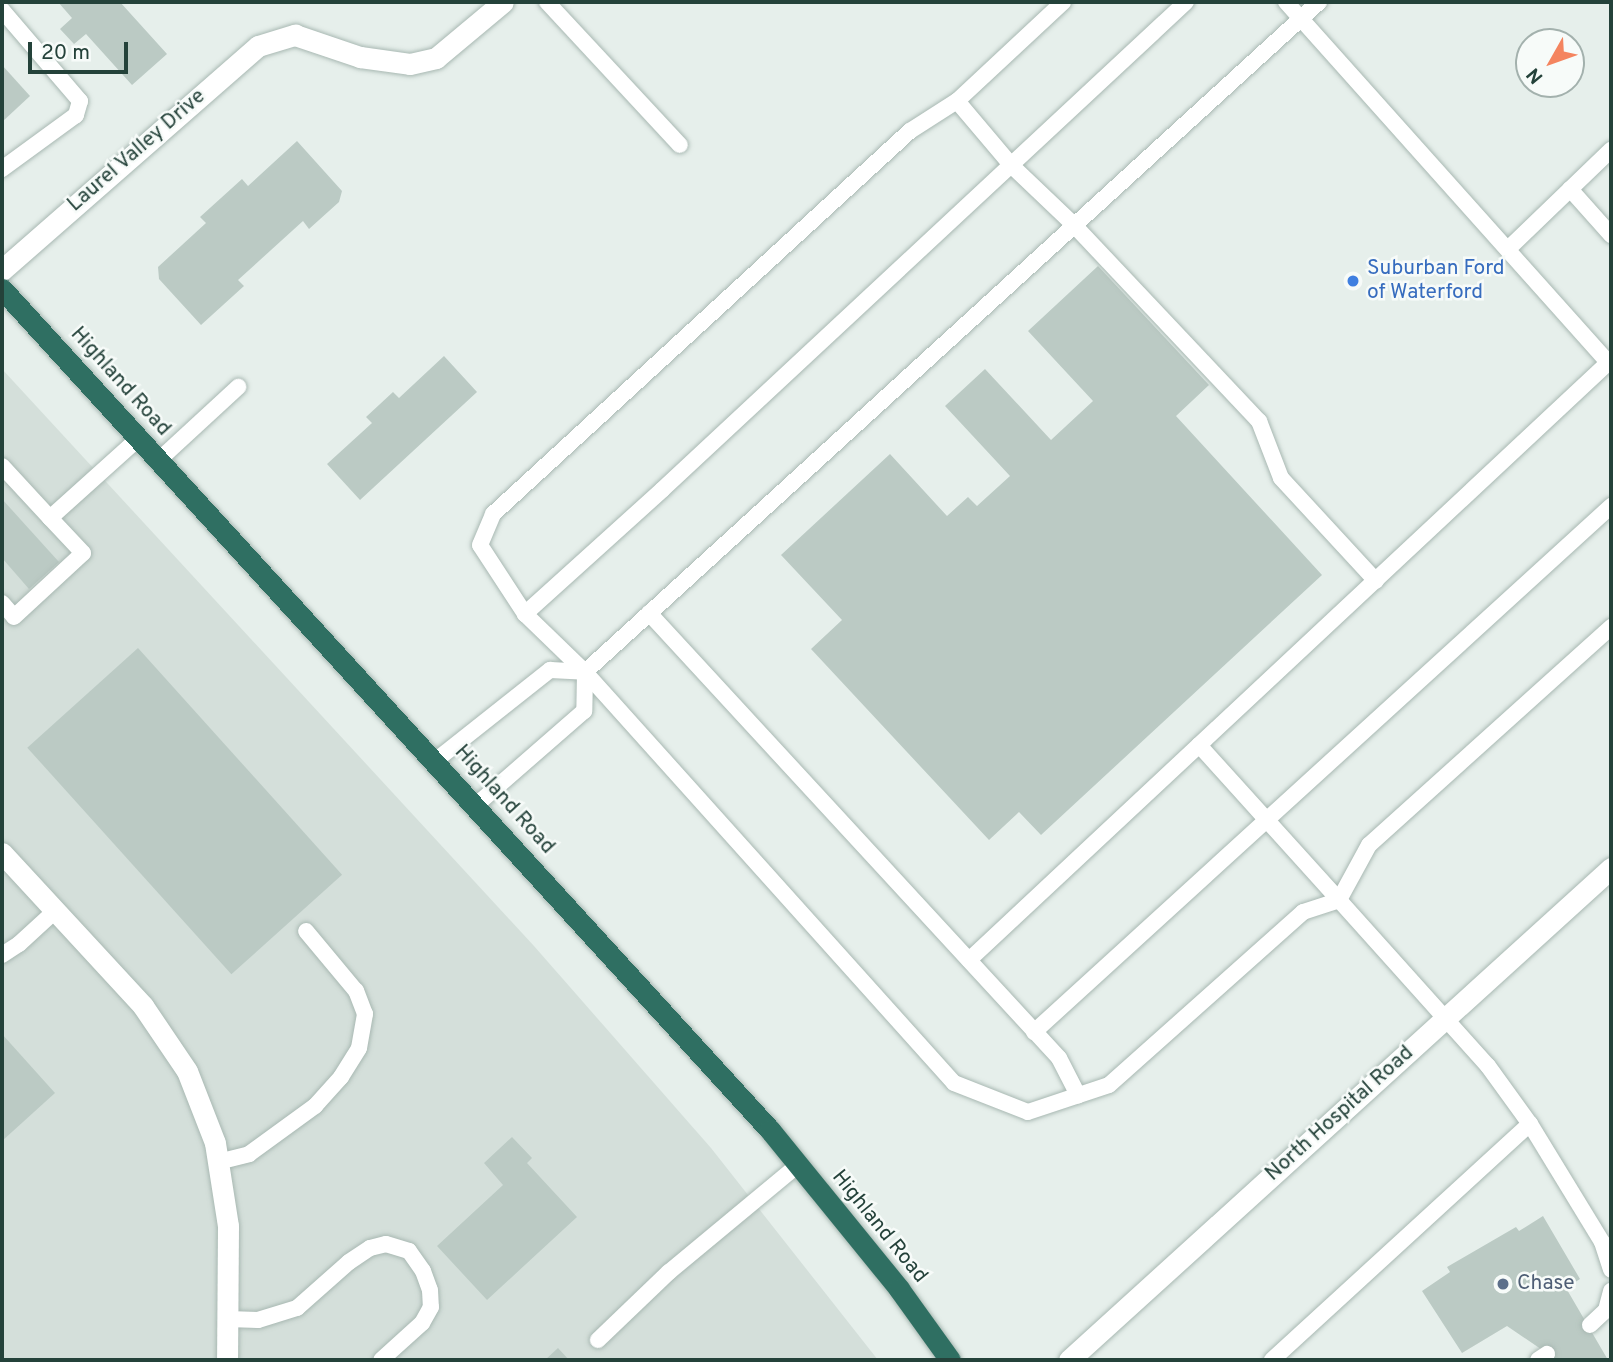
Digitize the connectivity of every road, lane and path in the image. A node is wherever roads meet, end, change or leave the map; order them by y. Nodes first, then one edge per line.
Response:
1 (503, 2) edge
2 (547, 2) edge
3 (1063, 2) edge
4 (1186, 2) edge
5 (1286, 2) edge
6 (1319, 2) edge
7 (2, 10) edge
8 (1301, 19) junction
9 (957, 101) junction
10 (680, 145) dead end
11 (1611, 150) edge
12 (1011, 165) junction
13 (2, 169) edge
14 (1570, 189) junction
15 (1074, 225) junction
16 (1611, 235) edge
17 (1508, 249) junction
18 (2, 285) edge
19 (1610, 363) edge
20 (238, 387) dead end
21 (139, 438) junction
22 (159, 460) junction
23 (2, 466) edge
24 (1611, 506) edge
25 (50, 518) junction
26 (1376, 581) junction
27 (2, 603) edge
28 (649, 613) junction
29 (525, 614) junction
30 (1611, 627) edge
31 (585, 672) junction
32 (1199, 745) junction
33 (435, 761) junction
34 (475, 806) junction
35 (1267, 820) junction
36 (2, 853) edge
37 (1611, 868) edge
38 (1339, 900) junction
39 (55, 911) junction
40 (306, 931) dead end
41 (2, 955) edge
42 (969, 960) junction
43 (1446, 1018) junction
44 (1034, 1032) junction
45 (1078, 1095) junction
46 (1531, 1124) junction
47 (218, 1161) junction
48 (798, 1165) junction
49 (1611, 1270) edge
50 (1611, 1291) edge
51 (228, 1319) junction
52 (1590, 1325) dead end
53 (598, 1340) dead end
54 (227, 1360) edge
55 (381, 1360) edge
56 (950, 1360) edge
57 (1069, 1360) edge
58 (1272, 1360) edge

1 - 18 street, Laurel Valley Drive
2 - 10 lane
3 - 9 lane
4 - 12 lane
5 - 8 lane
6 - 8 lane
7 - 13 lane
8 - 15 lane
8 - 17 lane
9 - 12 lane
9 - 29 lane
11 - 14 lane
12 - 15 lane
12 - 29 lane
14 - 16 lane
14 - 17 lane
15 - 26 lane
15 - 28 lane
17 - 19 lane
18 - 21 highway, Highland Road
19 - 26 lane
20 - 22 lane
21 - 22 highway, Highland Road
21 - 25 lane
22 - 33 highway, Highland Road
23 - 25 lane
24 - 35 lane
25 - 27 lane
26 - 32 lane
28 - 31 lane
28 - 42 lane
29 - 31 lane
30 - 38 lane
31 - 33 lane
31 - 34 lane
31 - 45 lane
32 - 35 lane
32 - 42 lane
33 - 34 highway, Highland Road
34 - 48 highway, Highland Road
35 - 38 lane
35 - 44 lane
36 - 39 street
37 - 43 street, North Hospital Road
38 - 43 lane
38 - 45 lane
39 - 41 lane
39 - 47 street
40 - 47 lane
42 - 44 lane
43 - 46 lane
43 - 57 street, North Hospital Road
44 - 45 lane
46 - 49 lane
46 - 58 lane
47 - 51 street
48 - 53 lane
48 - 56 highway, Highland Road
50 - 52 lane
51 - 54 street
51 - 55 lane

